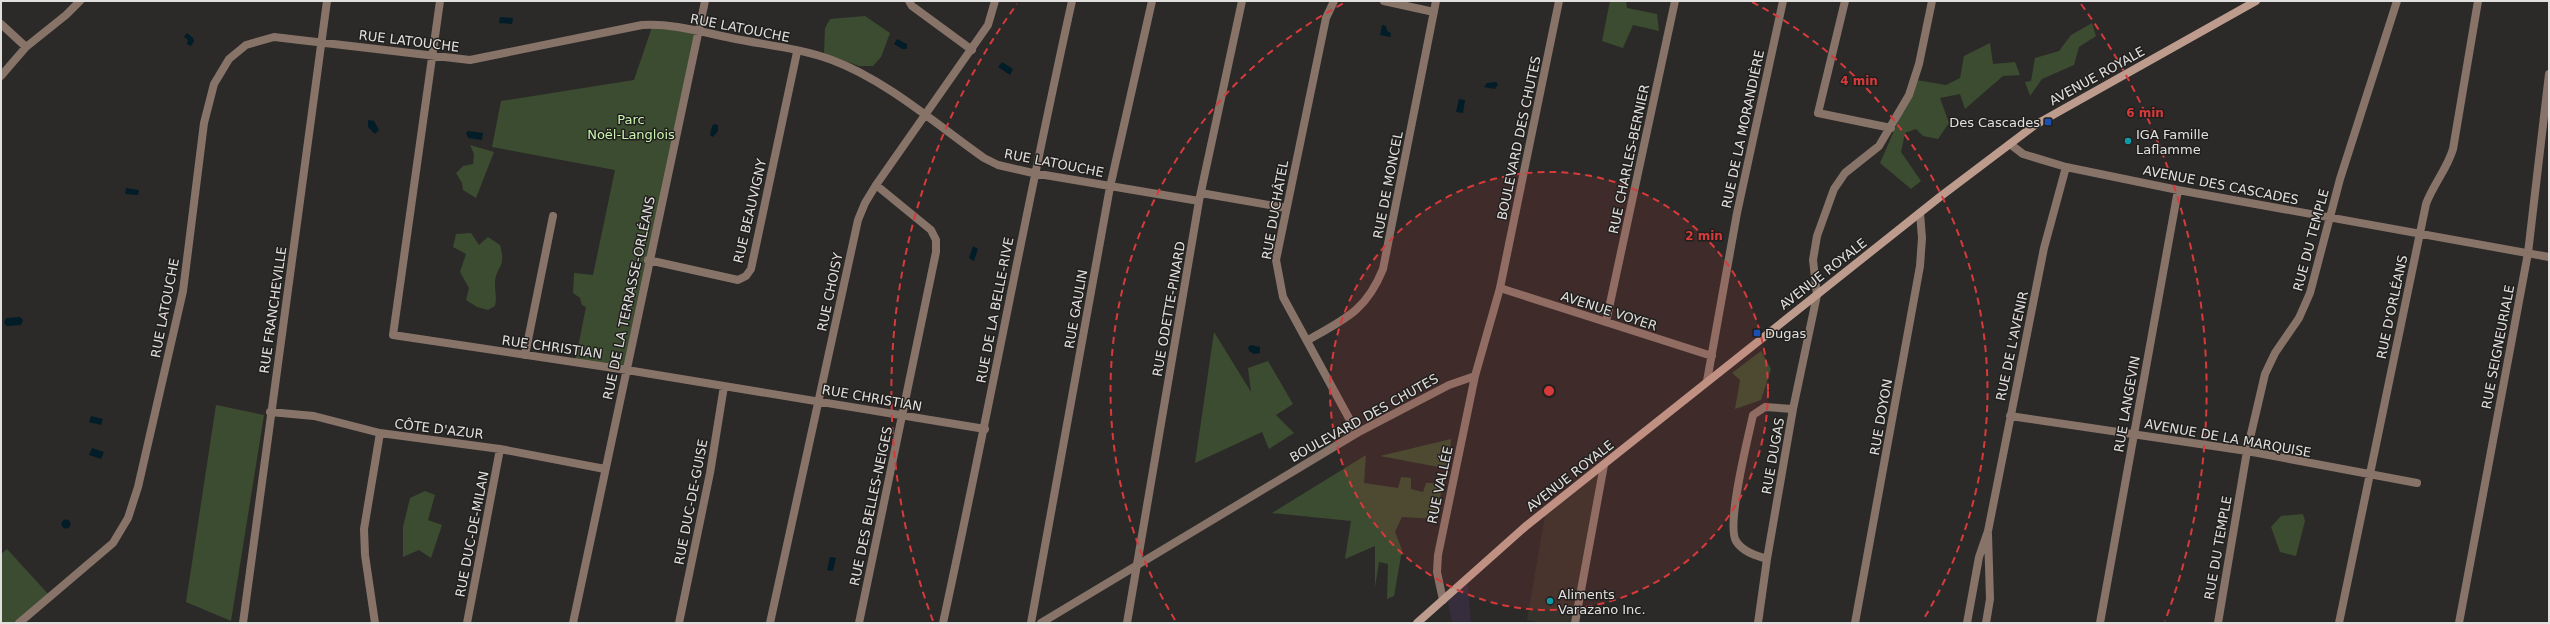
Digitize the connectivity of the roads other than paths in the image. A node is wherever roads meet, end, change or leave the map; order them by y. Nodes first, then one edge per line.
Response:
1 (80, 1) edge
2 (327, 1) edge
3 (440, 1) edge
4 (705, 1) edge
5 (909, 1) edge
6 (994, 1) edge
7 (1072, 1) edge
8 (1152, 1) edge
9 (1242, 1) edge
10 (1334, 1) edge
11 (1384, 1) edge
12 (1436, 1) edge
13 (1560, 1) edge
14 (1675, 1) edge
15 (1783, 1) edge
16 (1845, 1) edge
17 (1932, 1) edge
18 (2256, 1) edge
19 (2397, 1) edge
20 (2478, 1) edge
21 (1434, 12) junction
22 (1, 24) edge
23 (698, 31) junction
24 (322, 42) junction
25 (26, 47) junction
26 (972, 50) junction
27 (797, 52) junction
28 (431, 56) junction
29 (2549, 74) edge
30 (1, 76) edge
31 (926, 116) junction
32 (1891, 128) junction
33 (2010, 144) junction
34 (2066, 167) junction
35 (1033, 173) junction
36 (876, 185) junction
37 (1110, 187) junction
38 (2178, 190) junction
39 (1200, 197) junction
40 (1286, 208) junction
41 (1920, 213) junction
42 (553, 216) dead end
43 (2331, 218) junction
44 (2420, 234) junction
45 (2528, 253) junction
46 (2549, 257) edge
47 (648, 260) junction
48 (1500, 288) junction
49 (1817, 295) junction
50 (1606, 322) junction
51 (1308, 340) junction
52 (525, 355) junction
53 (1712, 356) junction
54 (627, 370) junction
55 (1475, 376) junction
56 (1707, 381) junction
57 (724, 386) junction
58 (818, 402) junction
59 (1794, 409) junction
60 (270, 412) junction
61 (902, 416) junction
62 (2010, 416) junction
63 (985, 429) junction
64 (380, 433) junction
65 (1357, 433) junction
66 (2134, 434) junction
67 (500, 449) junction
68 (2248, 451) junction
69 (1604, 465) junction
70 (605, 469) junction
71 (2368, 475) junction
72 (2417, 483) dead end
73 (1988, 531) junction
74 (1767, 559) junction
75 (1137, 565) junction
76 (1443, 600) junction
77 (19, 623) edge
78 (243, 623) edge
79 (375, 623) edge
80 (467, 623) edge
81 (573, 623) edge
82 (679, 623) edge
83 (770, 623) edge
84 (859, 623) edge
85 (943, 623) edge
86 (1031, 623) edge
87 (1041, 623) edge
88 (1127, 623) edge
89 (1417, 623) edge
90 (1574, 623) edge
91 (1758, 623) edge
92 (1855, 623) edge
93 (1967, 623) edge
94 (1986, 623) edge
95 (2100, 623) edge
96 (2218, 623) edge
97 (2339, 623) edge
98 (2458, 623) edge

1 - 25 street
2 - 24 street, RUE FRANCHEVILLE
3 - 28 street
4 - 23 street, RUE DE LA TERRASSE-ORLÉANS
5 - 26 street
6 - 26 street, RUE CHOISY
7 - 35 street, RUE DE LA BELLE-RIVE
8 - 37 street, RUE GAULIN
9 - 39 street, RUE ODETTE-PINARD
10 - 40 street, RUE DUCHÂTEL
11 - 21 street
12 - 21 street, RUE DE MONCEL
13 - 48 street, BOULEVARD DES CHUTES
14 - 50 street, RUE CHARLES-BERNIER
15 - 53 street, RUE DE LA MORANDIÈRE
16 - 32 street
17 - 32 street, RUE DUGAS
18 - 33 main road, AVENUE ROYALE
19 - 43 street, RUE DU TEMPLE
20 - 44 street, RUE D'ORLÉANS
21 - 51 street, RUE DE MONCEL
22 - 25 street
23 - 27 street, RUE LATOUCHE
23 - 28 street, RUE LATOUCHE
23 - 47 street, RUE DE LA TERRASSE-ORLÉANS
24 - 28 street, RUE LATOUCHE
24 - 60 street, RUE FRANCHEVILLE
24 - 77 street, RUE LATOUCHE
25 - 30 street
26 - 31 street, RUE CHOISY
27 - 31 street, RUE LATOUCHE
27 - 47 street, RUE BEAUVIGNY
28 - 52 street, RUE CHRISTIAN
29 - 45 street, RUE SEIGNEURIALE
31 - 35 street, RUE LATOUCHE
31 - 36 street, RUE CHOISY
32 - 49 street, RUE DUGAS
33 - 34 street, AVENUE DES CASCADES
33 - 41 main road, AVENUE ROYALE
34 - 38 street, AVENUE DES CASCADES
34 - 62 street, RUE DE L'AVENIR
35 - 37 street, RUE LATOUCHE
35 - 63 street, RUE DE LA BELLE-RIVE
36 - 58 street, RUE CHOISY
36 - 61 street, RUE DES BELLES-NEIGES
37 - 39 street, RUE LATOUCHE
37 - 86 street, RUE GAULIN
38 - 43 street, AVENUE DES CASCADES
38 - 66 street, RUE LANGEVIN
39 - 40 street, RUE LATOUCHE
39 - 75 street, RUE ODETTE-PINARD
40 - 51 street, RUE DUCHÂTEL
41 - 49 main road, AVENUE ROYALE
41 - 92 street, RUE DOYON
42 - 52 street
43 - 44 street, AVENUE DES CASCADES
43 - 68 street, RUE DU TEMPLE
44 - 45 street, AVENUE DES CASCADES
44 - 71 street, RUE D'ORLÉANS
45 - 46 street, AVENUE DES CASCADES
45 - 98 street, RUE SEIGNEURIALE
47 - 54 street, RUE DE LA TERRASSE-ORLÉANS
48 - 50 street, AVENUE VOYER
48 - 55 street, BOULEVARD DES CHUTES
49 - 56 main road, AVENUE ROYALE
49 - 59 street, RUE DUGAS
50 - 53 street, AVENUE VOYER
51 - 65 street, RUE DUCHÂTEL
52 - 54 street, RUE CHRISTIAN
53 - 56 street, RUE DE LA MORANDIÈRE
54 - 57 street, RUE CHRISTIAN
54 - 70 street, RUE DE LA TERRASSE-ORLÉANS
55 - 65 street, BOULEVARD DES CHUTES
55 - 76 street, RUE VALLÉE
56 - 69 main road, AVENUE ROYALE
57 - 58 street, RUE CHRISTIAN
57 - 82 street, RUE DUC-DE-GUISE
58 - 61 street, RUE CHRISTIAN
58 - 83 street, RUE CHOISY
59 - 74 street, RUE DUGAS
59 - 74 street
60 - 64 street, CÔTE D'AZUR
60 - 78 street, RUE FRANCHEVILLE
61 - 63 street, RUE CHRISTIAN
61 - 84 street, RUE DES BELLES-NEIGES
62 - 66 street, AVENUE DE LA MARQUISE
62 - 73 street, RUE DE L'AVENIR
63 - 85 street, RUE DE LA BELLE-RIVE
64 - 67 street, CÔTE D'AZUR
64 - 79 street
65 - 75 street, BOULEVARD DES CHUTES
66 - 68 street, AVENUE DE LA MARQUISE
66 - 95 street, RUE LANGEVIN
67 - 70 street, CÔTE D'AZUR
67 - 80 street, RUE DUC-DE-MILAN
68 - 71 street, AVENUE DE LA MARQUISE
68 - 96 street, RUE DU TEMPLE
69 - 76 main road, AVENUE ROYALE
69 - 90 street
70 - 81 street, RUE DE LA TERRASSE-ORLÉANS
71 - 72 street, AVENUE DE LA MARQUISE
71 - 97 street, RUE D'ORLÉANS
73 - 93 street, RUE DE L'AVENIR
73 - 94 street, RUE DE L'AVENIR
74 - 91 street, RUE DUGAS
75 - 87 street, BOULEVARD DES CHUTES
75 - 88 street, RUE ODETTE-PINARD
76 - 89 main road, AVENUE ROYALE

